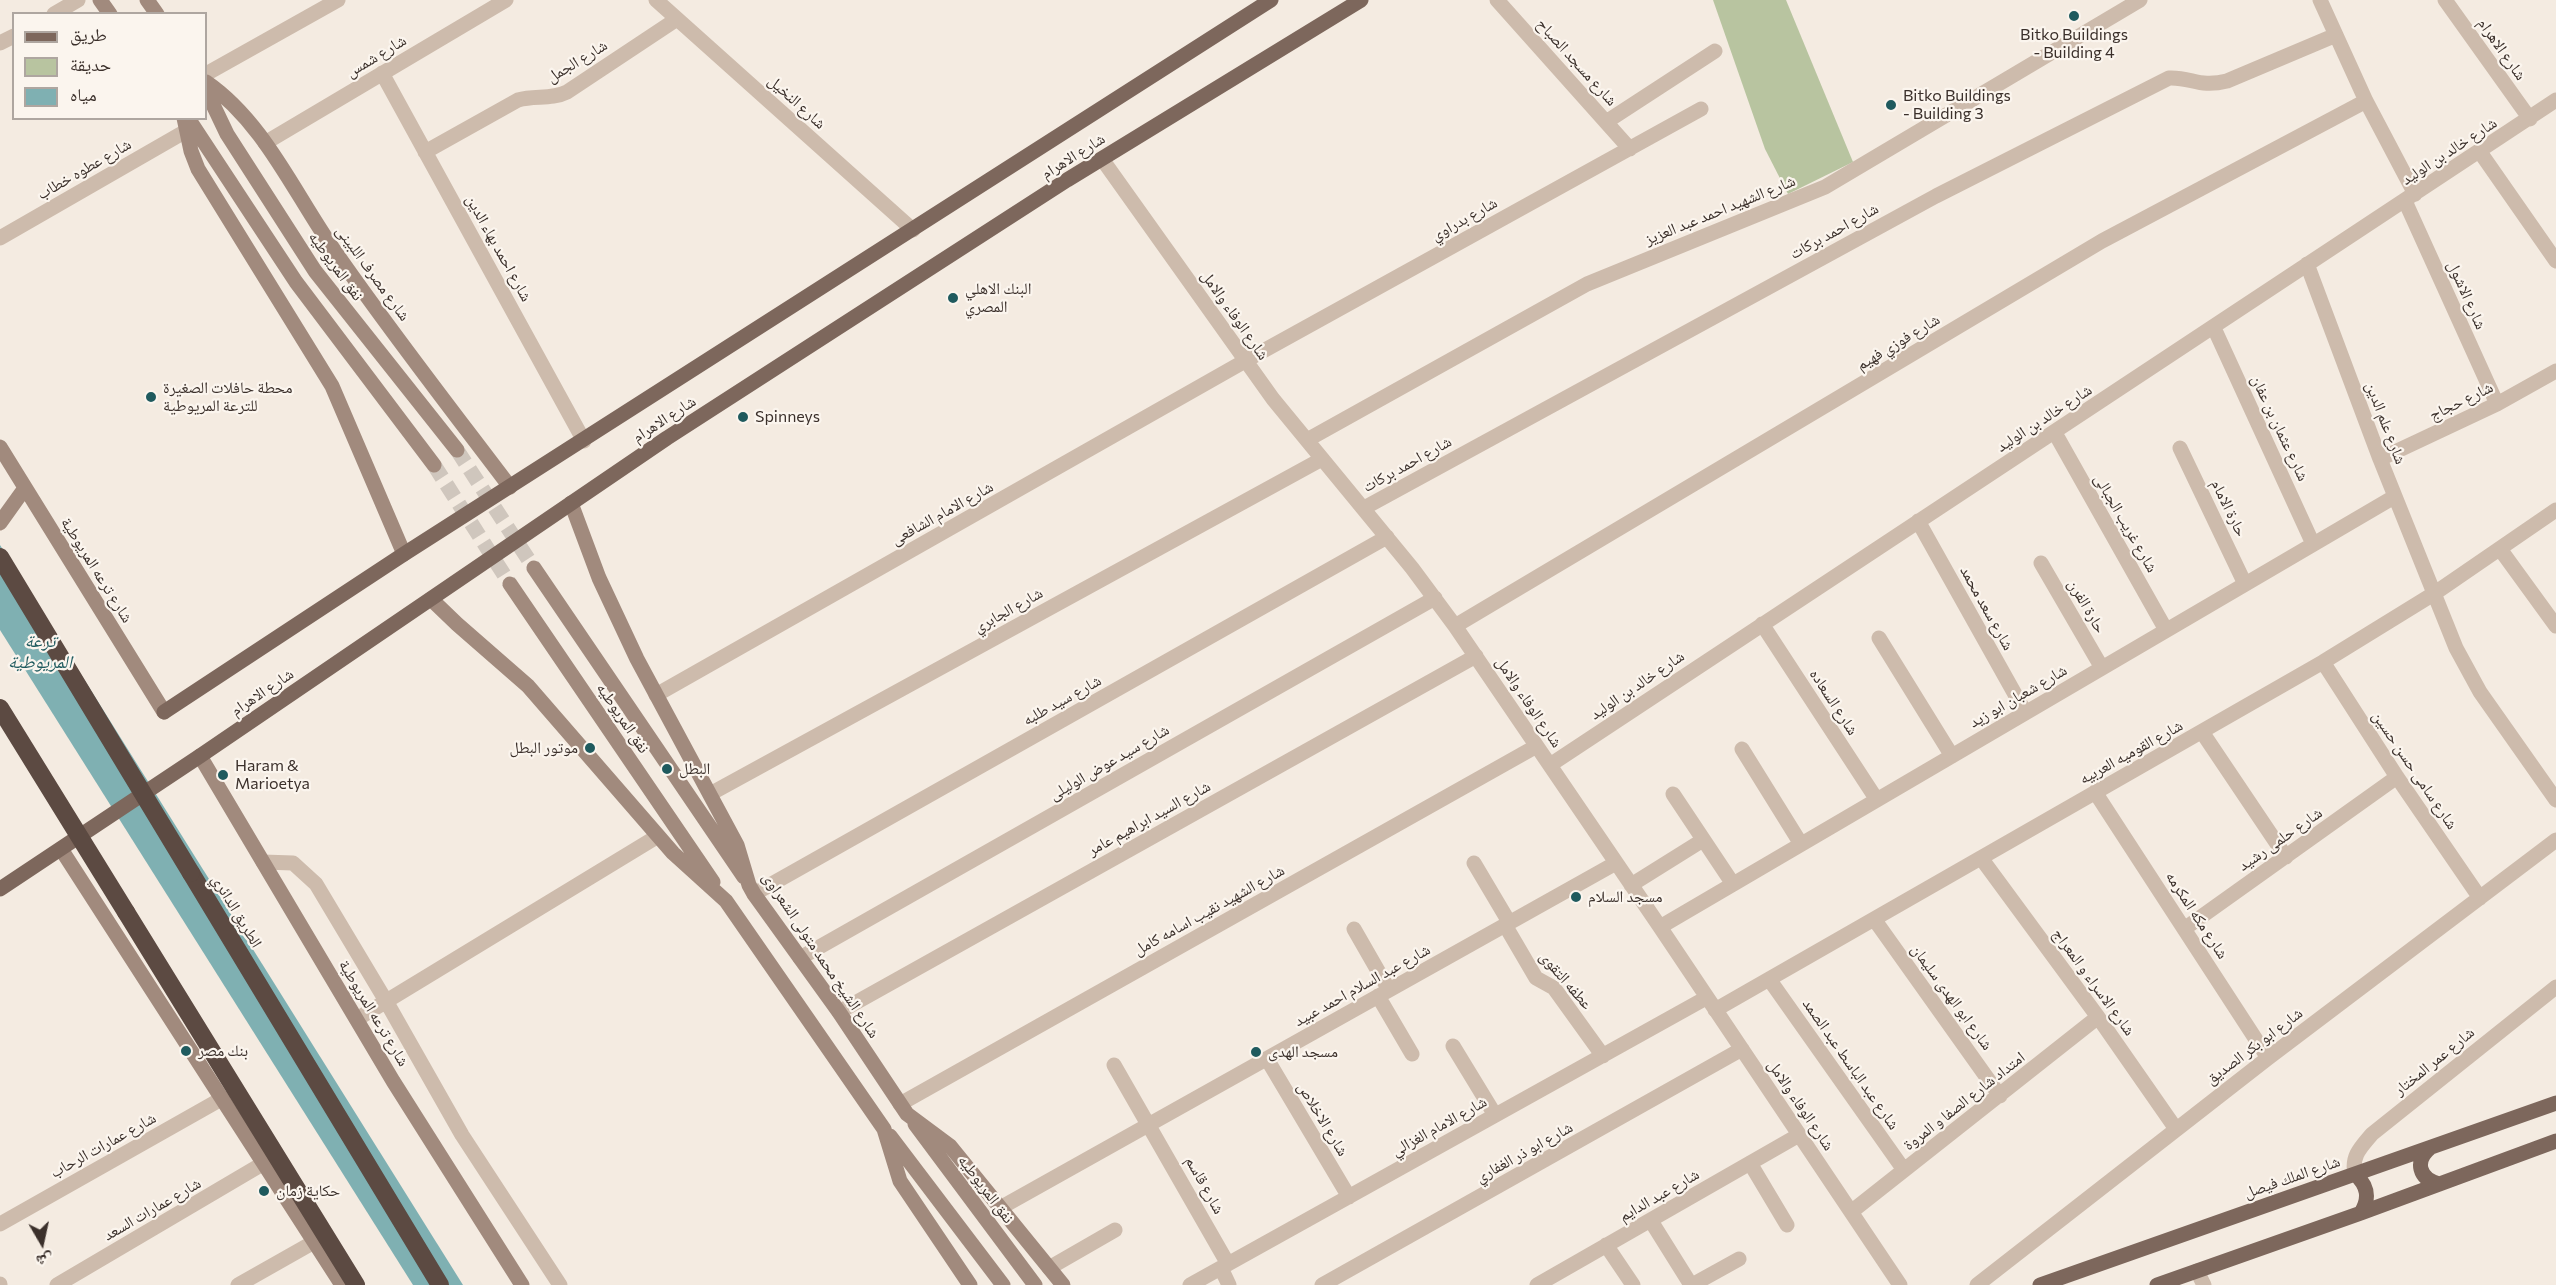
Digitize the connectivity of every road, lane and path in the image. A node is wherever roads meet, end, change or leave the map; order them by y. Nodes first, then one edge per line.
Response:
1 (78, 0) edge
2 (338, 0) edge
3 (506, 0) edge
4 (657, 0) edge
5 (1271, 0) edge
6 (1361, 0) edge
7 (1497, 0) edge
8 (2140, 0) edge
9 (2320, 0) edge
10 (2445, 0) edge
11 (57, 12) edge
12 (677, 19) junction
13 (2336, 35) junction
14 (1714, 51) dead end
15 (207, 73) edge
16 (381, 73) junction
17 (207, 83) edge
18 (207, 92) edge
19 (2556, 100) edge
20 (2366, 101) junction
21 (1701, 109) dead end
22 (2530, 119) junction
23 (1606, 122) junction
24 (186, 123) edge
25 (265, 143) junction
26 (1630, 149) junction
27 (425, 152) junction
28 (2480, 152) junction
29 (1102, 159) junction
30 (2410, 198) junction
31 (913, 230) junction
32 (0, 238) edge
33 (2556, 261) edge
34 (2307, 264) junction
35 (2214, 328) junction
36 (1245, 361) junction
37 (2556, 371) edge
38 (2497, 404) junction
39 (2055, 433) junction
40 (1307, 440) junction
41 (584, 441) junction
42 (0, 447) edge
43 (2180, 448) dead end
44 (457, 450) tunnel mouth
45 (1322, 459) junction
46 (2380, 459) junction
47 (434, 465) tunnel mouth
48 (510, 487) junction
49 (25, 488) junction
50 (2394, 497) junction
51 (572, 503) junction
52 (1364, 508) junction
53 (2556, 510) edge
54 (1918, 521) junction
55 (0, 523) edge
56 (1387, 537) junction
57 (2313, 544) junction
58 (2500, 549) junction
59 (404, 554) junction
60 (0, 557) edge
61 (2041, 563) dead end
62 (534, 568) tunnel mouth
63 (510, 584) tunnel mouth
64 (2245, 584) junction
65 (2435, 593) junction
66 (431, 598) junction
67 (1435, 598) junction
68 (1762, 624) junction
69 (1455, 626) junction
70 (2556, 626) edge
71 (2166, 630) junction
72 (1879, 638) dead end
73 (1476, 656) junction
74 (2323, 662) junction
75 (2102, 668) junction
76 (656, 695) junction
77 (0, 708) edge
78 (164, 712) joint
79 (2025, 712) junction
80 (2202, 732) junction
81 (1535, 747) junction
82 (1742, 749) dead end
83 (200, 756) junction
84 (1952, 756) junction
85 (1550, 765) junction
86 (2397, 777) junction
87 (2095, 792) junction
88 (710, 794) junction
89 (1672, 794) dead end
90 (1877, 800) junction
91 (2556, 800) edge
92 (658, 836) junction
93 (1703, 840) junction
94 (2556, 840) edge
95 (1801, 844) junction
96 (67, 845) junction
97 (2286, 857) junction
98 (1981, 858) junction
99 (263, 862) junction
100 (1474, 863) dead end
101 (1616, 863) junction
102 (1733, 884) junction
103 (1631, 885) junction
104 (0, 889) edge
105 (752, 889) junction
106 (2480, 898) junction
107 (726, 901) junction
108 (1874, 919) junction
109 (1507, 924) junction
110 (1660, 927) junction
111 (1354, 929) dead end
112 (2184, 929) junction
113 (800, 958) junction
114 (1769, 979) junction
115 (2556, 987) edge
116 (1384, 993) junction
117 (386, 1001) junction
118 (1711, 1004) junction
119 (839, 1012) junction
120 (2098, 1017) junction
121 (357, 1019) junction
122 (1453, 1046) dead end
123 (1742, 1049) junction
124 (1412, 1054) dead end
125 (1603, 1056) junction
126 (2268, 1058) junction
127 (1267, 1059) junction
128 (1114, 1065) dead end
129 (2000, 1096) junction
130 (223, 1098) junction
131 (2556, 1103) edge
132 (903, 1109) junction
133 (1495, 1115) junction
134 (1150, 1124) junction
135 (884, 1129) junction
136 (2175, 1130) junction
137 (1799, 1135) junction
138 (2556, 1141) edge
139 (2430, 1148) junction
140 (264, 1163) junction
141 (1749, 1163) junction
142 (1904, 1170) junction
143 (2355, 1174) junction
144 (2439, 1184) junction
145 (1349, 1197) junction
146 (1000, 1208) junction
147 (1851, 1212) junction
148 (2361, 1213) junction
149 (1651, 1221) junction
150 (0, 1224) edge
151 (1787, 1225) dead end
152 (1115, 1230) dead end
153 (314, 1242) junction
154 (1606, 1245) junction
155 (1739, 1259) dead end
156 (1224, 1266) junction
157 (1049, 1268) junction
158 (2197, 1271) junction
159 (57, 1285) edge
160 (238, 1285) edge
161 (342, 1285) edge
162 (356, 1285) edge
163 (440, 1285) edge
164 (522, 1285) edge
165 (561, 1285) edge
166 (970, 1285) edge
167 (1003, 1285) edge
168 (1035, 1285) edge
169 (1063, 1285) edge
170 (1190, 1285) edge
171 (1229, 1285) edge
172 (1322, 1285) edge
173 (1537, 1285) edge
174 (1633, 1285) edge
175 (1692, 1285) edge
176 (1900, 1285) edge
177 (1977, 1285) edge
178 (2040, 1285) edge
179 (2157, 1285) edge
180 (2204, 1285) edge

1 - 11 street
2 - 15 street
3 - 16 street, شارع شمس
4 - 12 street, شارع النخيل
5 - 31 main road, شارع الاهرام
6 - 29 main road, شارع الاهرام
7 - 23 street, شارع مسجد الصباح
8 - 40 street, شارع الشهيد احمد عبد العزيز
9 - 13 street, شارع الاشول
10 - 22 street, شارع الاهرام
12 - 27 street, شارع الجمل
12 - 31 street, شارع النخيل
13 - 20 street, شارع الاشول
13 - 52 street, شارع احمد بركات
14 - 23 street
16 - 25 street, شارع شمس
16 - 27 street, شارع احمد بهاء الدين
17 - 25 main road, شارع مصرف اللبينى
18 - 44 main road, نفق المريوطيه
19 - 22 street, شارع خالد بن الوليد
20 - 30 street, شارع الاشول
20 - 69 street, شارع فوزي فهيم
21 - 26 street, شارع بدراوي
22 - 28 street, شارع خالد بن الوليد
23 - 26 street, شارع مسجد الصباح
24 - 32 street, شارع عطوه خطاب
24 - 47 main road
24 - 59 main road
25 - 48 main road, شارع مصرف اللبينى
26 - 36 street, شارع بدراوي
27 - 41 street, شارع احمد بهاء الدين
28 - 30 street, شارع خالد بن الوليد
28 - 33 street
29 - 36 street, شارع الوفاء والامل
29 - 51 main road, شارع الاهرام
30 - 34 street, شارع خالد بن الوليد
30 - 38 street, شارع الاشول
31 - 41 main road, شارع الاهرام
34 - 35 street, شارع خالد بن الوليد
34 - 46 street, شارع علم الدين
35 - 39 street, شارع خالد بن الوليد
35 - 57 street, شارع عثمان بن عفان
36 - 40 street, شارع الوفاء والامل
36 - 76 street, شارع الامام الشافعى
37 - 38 street, شارع حجاج
38 - 46 street, شارع حجاج
39 - 54 street, شارع خالد بن الوليد
39 - 71 street, شارع غريب الجبالى
40 - 45 street, شارع الوفاء والامل
41 - 48 main road, شارع الاهرام
42 - 49 main road, شارع ترعه المريوطية
43 - 64 street, حارة الامام
45 - 52 street, شارع الوفاء والامل
45 - 88 street, شارع الجابري
46 - 50 street, شارع علم الدين
48 - 59 main road, شارع الاهرام
49 - 55 main road
49 - 78 main road, شارع ترعه المريوطية
50 - 57 street, شارع شعبان ابو زيد
50 - 65 street, شارع علم الدين
51 - 66 main road, شارع الاهرام
51 - 76 main road, شارع الشيخ محمد متولى الشعراوى
52 - 56 street, شارع الوفاء والامل
53 - 58 street, شارع القوميه العربيه
54 - 68 street, شارع خالد بن الوليد
54 - 79 street, شارع سعد محمد
56 - 67 street, شارع الوفاء والامل
56 - 105 street, شارع سيد طلبه
57 - 64 street, شارع شعبان ابو زيد
58 - 65 street, شارع القوميه العربيه
58 - 70 street
59 - 78 main road, شارع الاهرام
60 - 163 highway, الطريق الدائري, bridge
61 - 75 street, حارة الفرن
62 - 105 main road, نفق المريوطيه
63 - 107 main road, نفق المريوطيه
64 - 71 street, شارع شعبان ابو زيد
65 - 74 street, شارع القوميه العربيه
65 - 91 street, شارع علم الدين
66 - 83 main road, شارع الاهرام
66 - 92 main road
67 - 69 street, شارع الوفاء والامل
67 - 113 street, شارع سيد عوض الوليلى
68 - 85 street, شارع خالد بن الوليد
68 - 90 street, شارع السعاده
69 - 73 street, شارع الوفاء والامل
71 - 75 street, شارع شعبان ابو زيد
72 - 84 street
73 - 81 street, شارع الوفاء والامل
73 - 119 street, شارع السيد ابراهيم عامر
74 - 80 street, شارع القوميه العربيه
74 - 86 street, شارع سامى حسن حسين
75 - 79 street, شارع شعبان ابو زيد
76 - 88 main road, شارع الشيخ محمد متولى الشعراوى
77 - 162 highway, bridge
79 - 84 street, شارع شعبان ابو زيد
80 - 87 street, شارع القوميه العربيه
80 - 97 street
81 - 85 street, شارع الوفاء والامل
81 - 132 street, شارع الشهيد نقيب اسامه كامل
82 - 95 street
83 - 96 main road, شارع الاهرام, bridge
83 - 99 main road, شارع ترعه المريوطية
84 - 90 street, شارع شعبان ابو زيد
85 - 101 street, شارع الوفاء والامل
86 - 97 street, شارع حلمى رشيد
86 - 106 street, شارع سامى حسن حسين
87 - 98 street, شارع القوميه العربيه
87 - 112 street, شارع مكه المكرمه
88 - 105 main road, شارع الشيخ محمد متولى الشعراوى
89 - 93 street
90 - 95 street, شارع شعبان ابو زيد
92 - 107 main road
92 - 117 street
93 - 102 street
93 - 103 street
94 - 106 street, شارع ابو بكر الصديق
95 - 102 street, شارع شعبان ابو زيد
96 - 104 main road, شارع الاهرام
96 - 130 main road
97 - 112 street, شارع حلمى رشيد
98 - 108 street, شارع القوميه العربيه
98 - 120 street, شارع الاسراء و المعراج
99 - 117 street
99 - 121 main road, شارع ترعه المريوطية
100 - 109 street, عطفه التقوى
101 - 103 street, شارع الوفاء والامل
101 - 109 street, شارع عبد السلام احمد عبيد
102 - 110 street, شارع شعبان ابو زيد
103 - 110 street, شارع الوفاء والامل
105 - 113 main road, شارع الشيخ محمد متولى الشعراوى
106 - 126 street, شارع ابو بكر الصديق
107 - 135 main road
108 - 114 street, شارع القوميه العربيه
108 - 129 street, شارع ابو الهدى سليمان
109 - 116 street, شارع عبد السلام احمد عبيد
109 - 125 street, عطفه التقوى
110 - 118 street, شارع الوفاء والامل
111 - 116 street
112 - 126 street, شارع مكه المكرمه
113 - 119 main road, شارع الشيخ محمد متولى الشعراوى
114 - 118 street, شارع القوميه العربيه
114 - 142 street, شارع عبد الباسط عبد الصمد
115 - 143 street, شارع عمر المختار
116 - 124 street
116 - 127 street, شارع عبد السلام احمد عبيد
117 - 121 street
117 - 165 street
118 - 123 street, شارع الوفاء والامل
118 - 125 street, شارع الامام الغزالي
119 - 132 main road, شارع الشيخ محمد متولى الشعراوى
120 - 129 street, امتداد شارع الصفا و المروة
120 - 136 street, شارع الاسراء و المعراج
121 - 164 main road, شارع ترعه المريوطية
122 - 133 street
123 - 137 street, شارع الوفاء والامل
123 - 172 street, شارع ابو ذر الغفاري
125 - 133 street, شارع الامام الغزالي
126 - 136 street, شارع ابو بكر الصديق
127 - 134 street, شارع عبد السلام احمد عبيد
127 - 145 street, شارع الاخلاص
128 - 134 street, شارع قاسم
129 - 142 street, امتداد شارع الصفا و المروة
130 - 140 main road
130 - 150 street, شارع عمارات الرحاب
131 - 139 main road, شارع الملك فيصل
132 - 146 main road, شارع الشيخ محمد متولى الشعراوى
132 - 168 main road, نفق المريوطيه
133 - 145 street, شارع الامام الغزالي
134 - 146 street, شارع عبد السلام احمد عبيد
134 - 156 street, شارع قاسم
135 - 166 main road
135 - 167 main road
136 - 177 street, شارع ابو بكر الصديق
137 - 141 street, شارع عبد الدايم
137 - 147 street, شارع الوفاء والامل
138 - 144 main road
139 - 143 main road, شارع الملك فيصل
139 - 144 main road
140 - 153 main road
140 - 159 street, شارع عمارات السعد
141 - 149 street, شارع عبد الدايم
141 - 151 street
142 - 147 street, امتداد شارع الصفا و المروة
143 - 148 main road
143 - 178 main road, شارع الملك فيصل
144 - 148 main road
145 - 156 street, شارع الامام الغزالي
146 - 157 main road, شارع الشيخ محمد متولى الشعراوى
147 - 176 street, شارع الوفاء والامل
148 - 158 main road
149 - 154 street, شارع عبد الدايم
149 - 175 street
152 - 157 street
153 - 160 street
153 - 161 main road
154 - 173 street, شارع عبد الدايم
154 - 174 street
155 - 175 street
156 - 170 street, شارع الامام الغزالي
156 - 171 street, شارع قاسم
157 - 169 main road, شارع الشيخ محمد متولى الشعراوى
158 - 179 main road
158 - 180 street

